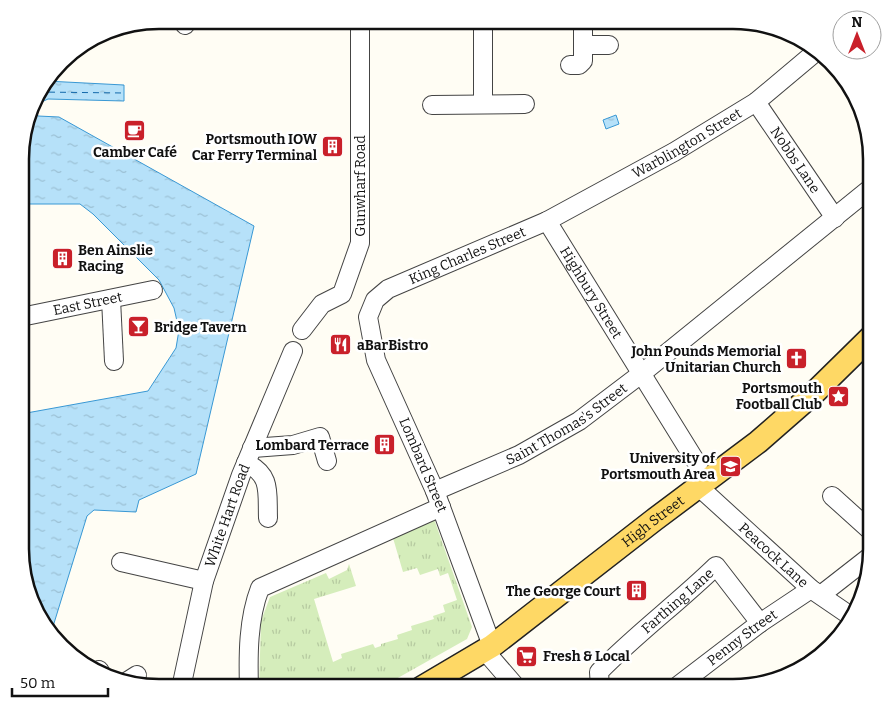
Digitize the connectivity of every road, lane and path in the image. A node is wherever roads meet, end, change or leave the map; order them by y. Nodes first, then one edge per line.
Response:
1 (360, 29) edge
2 (483, 29) edge
3 (583, 29) edge
4 (583, 45) junction
5 (609, 45) dead end
6 (811, 56) edge
7 (570, 65) dead end
8 (756, 102) junction
9 (483, 104) junction
10 (525, 104) dead end
11 (432, 105) dead end
12 (863, 194) edge
13 (834, 218) junction
14 (547, 221) junction
15 (388, 289) joint
16 (154, 290) dead end
17 (111, 299) junction
18 (29, 315) edge
19 (302, 330) dead end
20 (863, 345) edge
21 (294, 351) dead end
22 (114, 361) dead end
23 (641, 374) junction
24 (249, 455) junction
25 (327, 461) dead end
26 (698, 465) dead end
27 (699, 487) junction
28 (832, 496) dead end
29 (438, 499) junction
30 (268, 518) dead end
31 (863, 524) edge
32 (863, 561) edge
33 (121, 562) dead end
34 (204, 581) junction
35 (817, 592) junction
36 (846, 613) edge
37 (760, 623) junction
38 (489, 648) junction
39 (182, 679) edge
40 (249, 679) edge
41 (436, 679) edge
42 (511, 679) edge
43 (599, 679) edge
44 (687, 679) edge

1 - 19 street, Gunwharf Road
2 - 9 street
3 - 4 street
4 - 5 street
4 - 7 street
6 - 8 street, Warblington Street
8 - 13 street, Nobbs Lane
8 - 14 street, Warblington Street
9 - 10 street
9 - 11 street
12 - 13 street, Saint Thomas's Street
13 - 23 street, Saint Thomas's Street
14 - 15 street, King Charles Street
14 - 23 street, Highbury Street
15 - 29 street, Lombard Street
16 - 17 street, East Street
17 - 18 street, East Street
17 - 22 street
20 - 27 main road, High Street
21 - 24 street, White Hart Road
23 - 26 street, Highbury Street
23 - 29 street, Saint Thomas's Street
24 - 25 street
24 - 30 street
24 - 34 street, White Hart Road
27 - 35 street, Peacock Lane
27 - 38 main road, High Street
28 - 31 street
29 - 38 street, Lombard Street
29 - 40 street, Saint Thomas's Street
32 - 35 street, Penny Street
33 - 34 street
34 - 39 street, White Hart Road
35 - 36 street, Peacock Lane
35 - 37 street, Penny Street
37 - 43 street, Farthing Lane
37 - 44 street, Penny Street
38 - 41 main road, High Street
38 - 42 street

